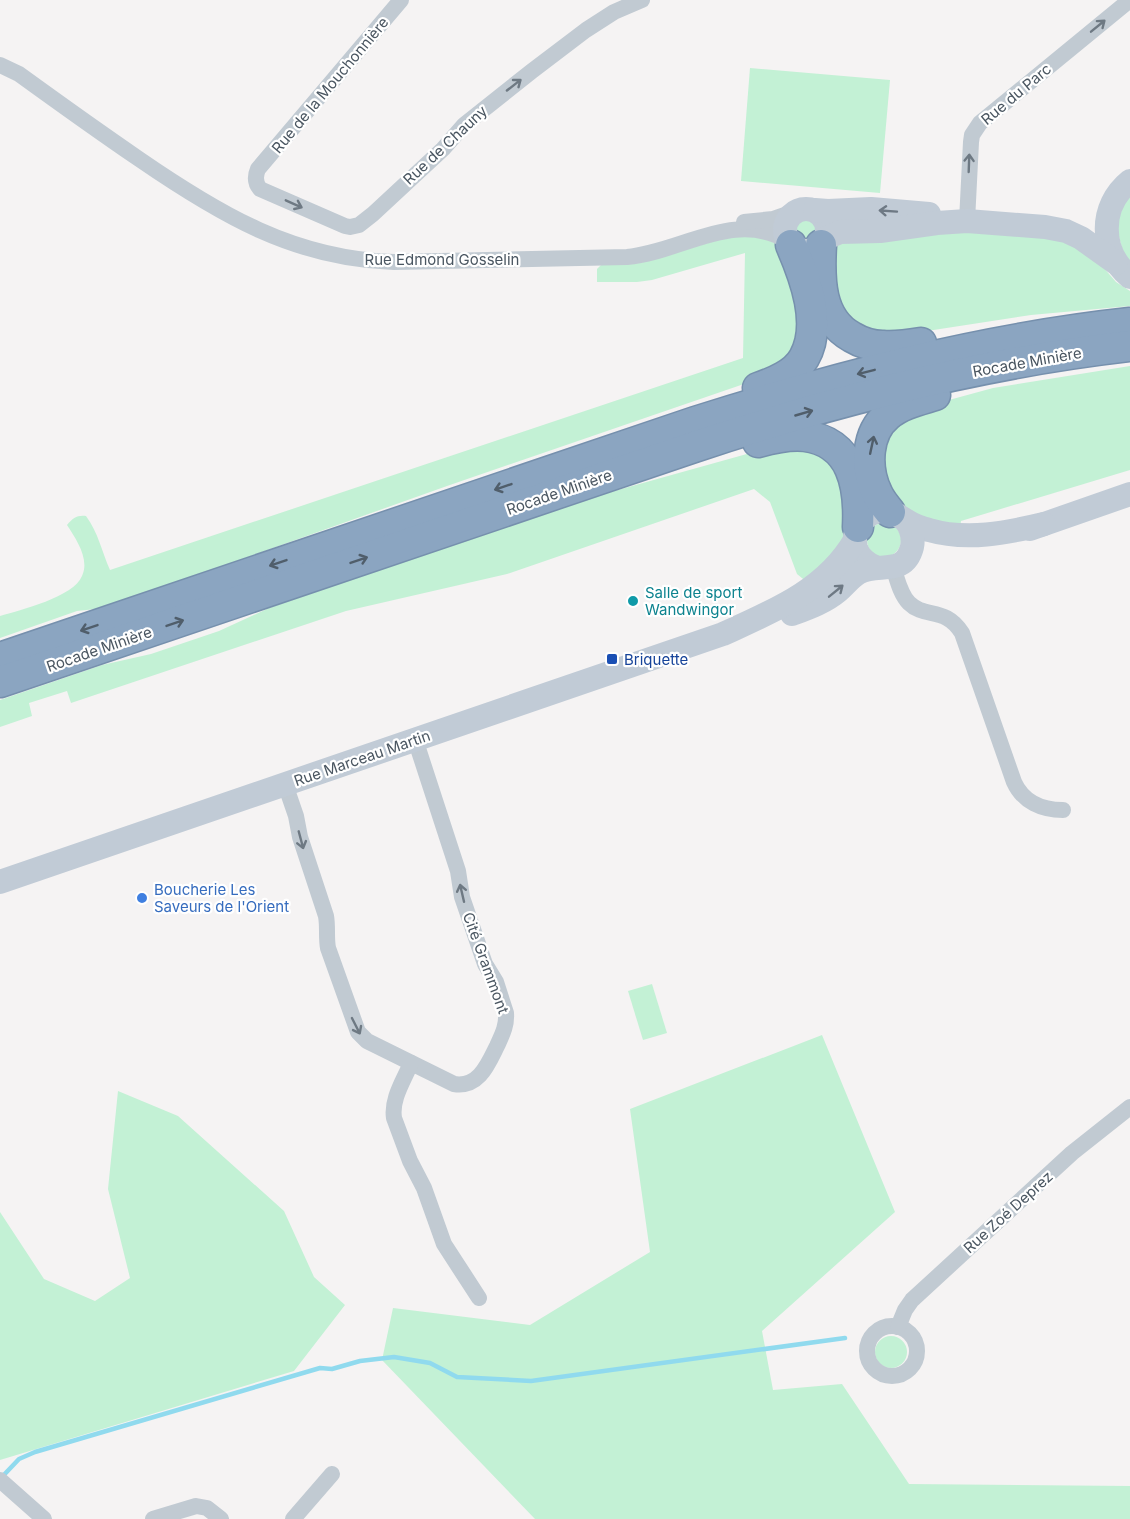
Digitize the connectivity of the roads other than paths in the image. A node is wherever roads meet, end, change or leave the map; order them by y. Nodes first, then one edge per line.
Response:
1 (401, 0) edge
2 (1130, 0) edge
3 (636, 1) edge
4 (0, 65) edge
5 (258, 169) joint
6 (1130, 181) edge
7 (1111, 206) junction
8 (804, 211) junction
9 (967, 222) junction
10 (1045, 227) junction
11 (718, 232) junction
12 (824, 241) junction
13 (790, 243) junction
14 (1123, 270) edge
15 (1130, 321) edge
16 (1130, 346) edge
17 (1082, 352) junction
18 (563, 479) junction
19 (1130, 494) edge
20 (898, 516) junction
21 (1044, 524) junction
22 (857, 533) junction
23 (892, 563) junction
24 (723, 634) junction
25 (0, 658) edge
26 (0, 682) edge
27 (415, 739) junction
28 (285, 784) junction
29 (1063, 810) dead end
30 (0, 882) edge
31 (411, 1064) junction
32 (1130, 1107) edge
33 (479, 1298) dead end
34 (898, 1328) dead end
35 (332, 1474) dead end
36 (6, 1485) edge
37 (44, 1519) edge
38 (153, 1519) edge
39 (221, 1519) edge
40 (293, 1519) edge

1 - 5 street, Rue de la Mouchonnière
9 -> 2 street, Rue du Parc
5 -> 3 street, Rue de Chauny
4 - 11 street, Rue Edmond Gosselin
6 - 7 street
7 - 10 street
7 - 14 street
9 -> 8 street
8 - 11 street, Rue Edmond Gosselin
8 - 12 street
8 - 13 street
9 - 10 street
9 - 12 street
10 - 14 street
11 - 13 street, Rue Edmond Gosselin
12 - 13 street
12 - 15 highway
13 - 18 highway
15 -> 18 highway, Rocade Minière
16 - 17 highway, Rocade Minière
18 -> 17 highway, Rocade Minière
20 -> 17 highway
18 - 22 highway
18 -> 25 highway, Rocade Minière
26 -> 18 highway, Rocade Minière
19 - 21 street, Rue Marceau Martin
20 - 21 street, Rue Marceau Martin
20 - 22 street, Rue Marceau Martin
20 - 23 street
21 - 23 street, Rue Marceau Martin
22 - 23 street
22 - 24 street, Rue Marceau Martin
24 -> 23 street, Rue Marceau Martin
23 - 29 street
24 - 27 street, Rue Marceau Martin
27 - 28 street, Rue Marceau Martin
31 -> 27 street, Cité Grammont
28 - 30 street, Rue Marceau Martin
28 -> 31 street, Cité Grammont
31 - 33 street
32 - 34 street, Rue Zoé Deprez
35 - 40 street
36 - 37 street
38 - 39 street

